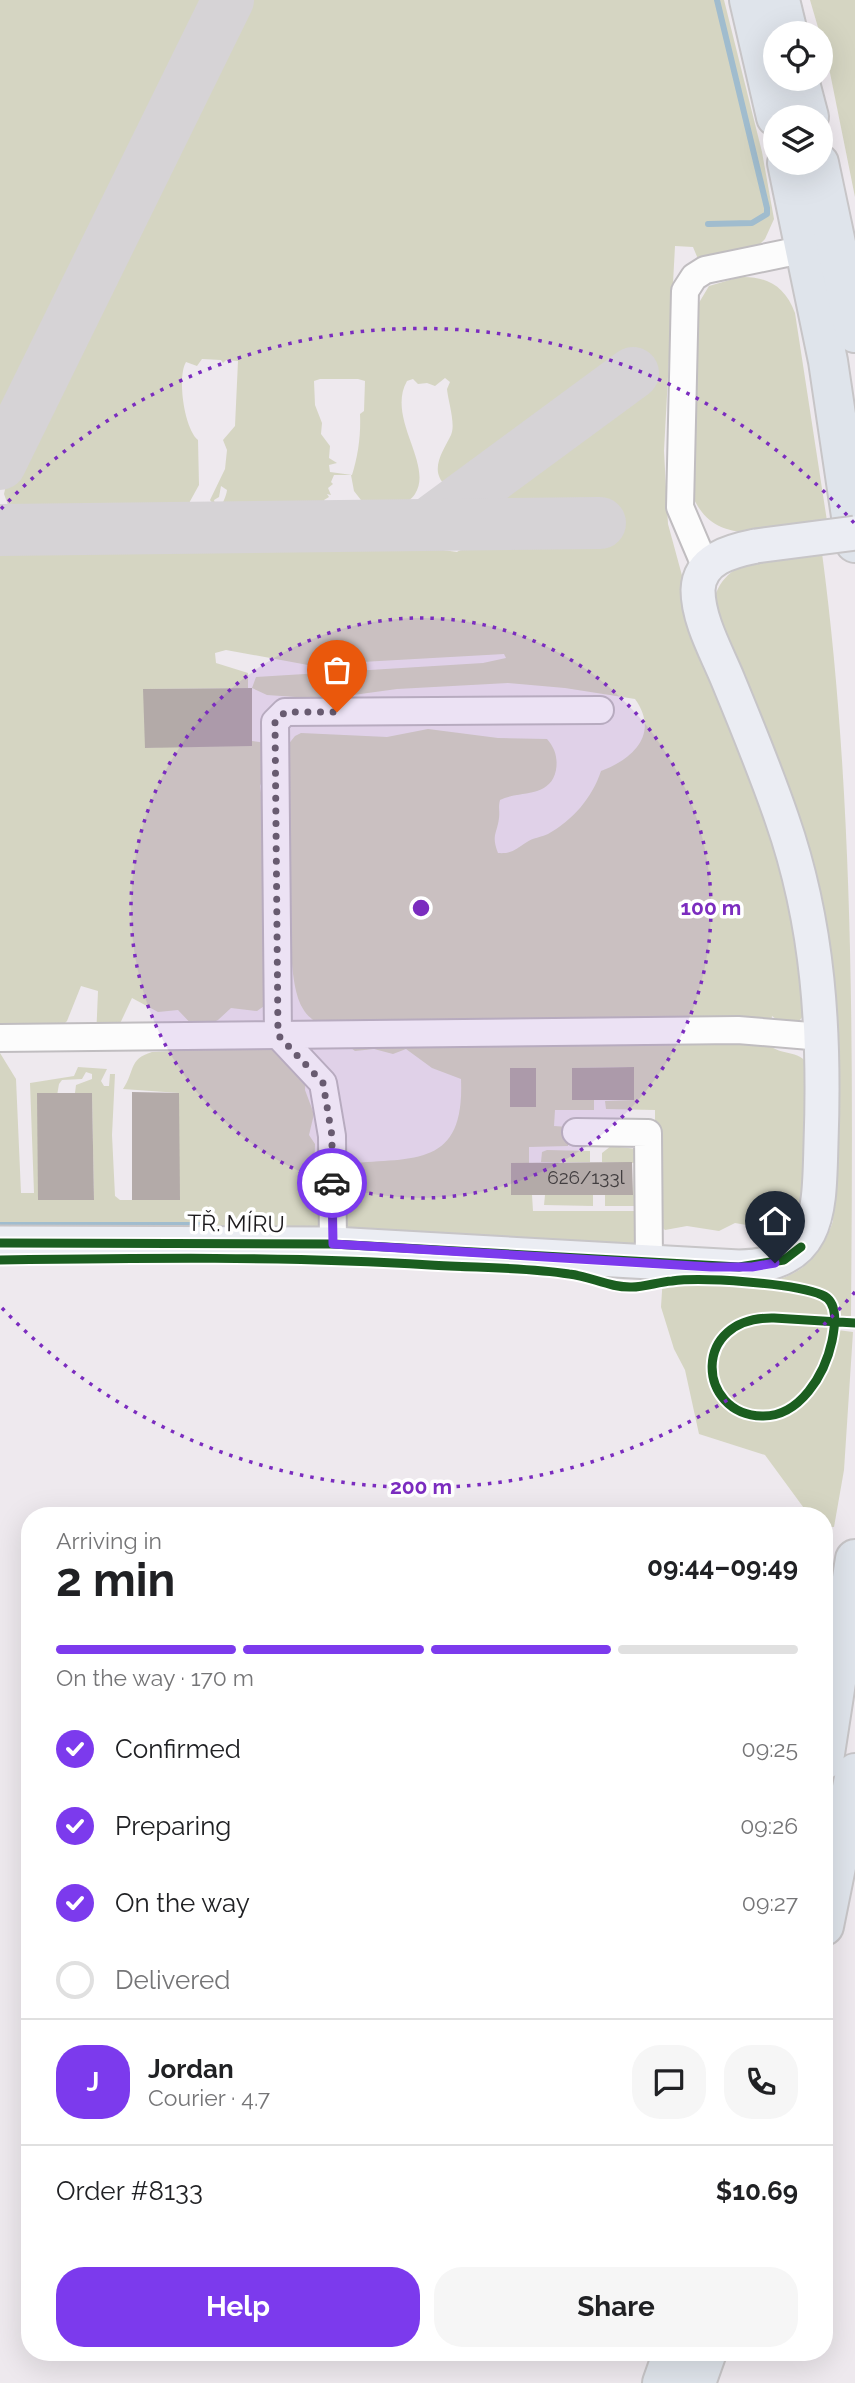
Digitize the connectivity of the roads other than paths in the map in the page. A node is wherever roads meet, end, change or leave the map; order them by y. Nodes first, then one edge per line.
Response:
1 (749, 0) edge
2 (780, 0) edge
3 (785, 21) edge
4 (773, 105) edge
5 (794, 175) edge
6 (821, 175) edge
7 (833, 244) edge
8 (855, 333) edge
9 (855, 533) edge
10 (855, 543) edge
11 (706, 568) junction
12 (600, 710) dead end
13 (278, 1035) junction
14 (822, 1037) junction
15 (0, 1038) edge
16 (576, 1132) dead end
17 (0, 1243) edge
18 (333, 1244) junction
19 (649, 1263) junction
20 (855, 1559) edge
21 (833, 1702) edge
22 (855, 1773) edge
23 (833, 1882) edge
24 (694, 2365) edge
25 (662, 2383) edge

1 - 4 highway
2 - 3 highway
5 - 7 highway
6 - 7 highway
7 - 8 highway
7 - 10 highway
7 - 11 lane
9 - 11 main road, bridge
11 - 14 main road
12 - 13 lane
13 - 14 lane
13 - 15 lane
13 - 18 lane
14 - 19 main road, TŘ. MÍRU
16 - 19 lane
17 - 18 main road, TŘ. MÍRU
18 - 19 main road, TŘ. MÍRU
20 - 21 highway
22 - 23 highway
24 - 25 highway

